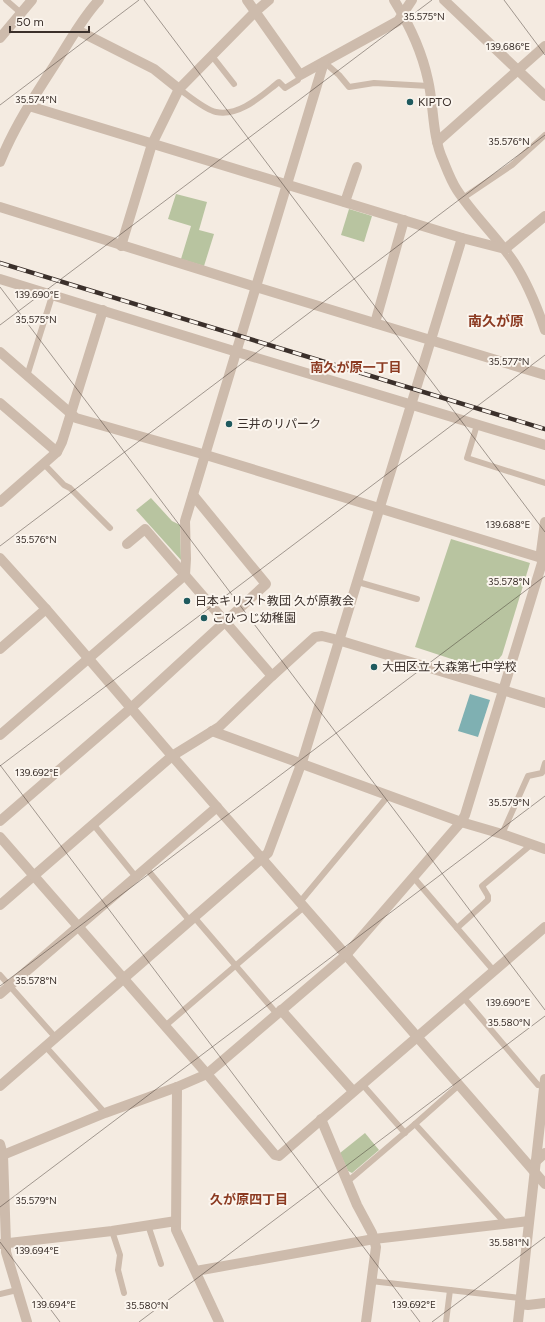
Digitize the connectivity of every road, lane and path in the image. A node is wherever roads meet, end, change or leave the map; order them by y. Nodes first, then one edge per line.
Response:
1 (6, 0) edge
2 (32, 0) edge
3 (98, 0) edge
4 (247, 0) edge
5 (269, 0) edge
6 (394, 0) edge
7 (412, 0) edge
8 (444, 0) edge
9 (255, 12) junction
10 (21, 13) junction
11 (403, 15) junction
12 (77, 30) junction
13 (0, 38) edge
14 (545, 46) edge
15 (212, 56) junction
16 (324, 62) junction
17 (518, 70) junction
18 (300, 75) junction
19 (234, 84) dead end
20 (429, 86) junction
21 (179, 90) junction
22 (545, 96) edge
23 (28, 106) junction
24 (545, 135) edge
25 (437, 142) junction
26 (152, 144) junction
27 (0, 162) edge
28 (357, 167) dead end
29 (287, 184) junction
30 (463, 198) junction
31 (345, 202) junction
32 (0, 208) edge
33 (545, 216) edge
34 (404, 220) junction
35 (462, 238) junction
36 (121, 246) junction
37 (505, 249) junction
38 (0, 279) edge
39 (256, 287) junction
40 (52, 296) junction
41 (103, 310) junction
42 (375, 323) junction
43 (545, 330) edge
44 (430, 340) junction
45 (0, 352) edge
46 (237, 352) junction
47 (545, 375) edge
48 (28, 376) junction
49 (0, 403) edge
50 (411, 404) junction
51 (70, 413) junction
52 (477, 425) junction
53 (545, 445) edge
54 (57, 452) junction
55 (206, 455) junction
56 (44, 464) junction
57 (545, 483) edge
58 (193, 495) junction
59 (0, 502) edge
60 (380, 507) junction
61 (545, 522) edge
62 (110, 528) dead end
63 (127, 544) dead end
64 (543, 558) edge
65 (1, 561) edge
66 (185, 575) junction
67 (358, 582) junction
68 (418, 599) dead end
69 (46, 609) junction
70 (225, 622) junction
71 (338, 640) junction
72 (0, 649) edge
73 (88, 659) junction
74 (272, 676) junction
75 (503, 690) junction
76 (545, 703) edge
77 (131, 708) junction
78 (212, 731) junction
79 (0, 735) edge
80 (172, 756) junction
81 (545, 763) edge
82 (301, 765) junction
83 (388, 796) junction
84 (217, 807) junction
85 (0, 821) edge
86 (461, 822) junction
87 (93, 824) junction
88 (502, 834) junction
89 (0, 837) edge
90 (532, 844) junction
91 (545, 849) edge
92 (262, 858) junction
93 (146, 868) junction
94 (34, 876) junction
95 (136, 877) junction
96 (414, 878) junction
97 (302, 904) junction
98 (0, 905) edge
99 (192, 919) junction
100 (79, 927) junction
101 (545, 927) edge
102 (457, 928) junction
103 (346, 955) junction
104 (235, 966) junction
105 (494, 971) junction
106 (0, 975) edge
107 (124, 979) junction
108 (9, 986) junction
109 (0, 994) edge
110 (463, 997) junction
111 (279, 1012) junction
112 (165, 1026) junction
113 (418, 1036) junction
114 (56, 1038) junction
115 (46, 1047) junction
116 (207, 1074) junction
117 (545, 1082) edge
118 (362, 1084) junction
119 (459, 1084) junction
120 (0, 1086) edge
121 (177, 1087) junction
122 (354, 1091) junction
123 (105, 1114) junction
124 (321, 1119) junction
125 (415, 1124) junction
126 (405, 1133) junction
127 (0, 1144) edge
128 (545, 1153) edge
129 (3, 1155) junction
130 (535, 1167) junction
131 (348, 1182) junction
132 (545, 1184) edge
133 (176, 1221) junction
134 (529, 1221) junction
135 (505, 1223) junction
136 (148, 1225) junction
137 (112, 1231) junction
138 (374, 1239) junction
139 (3, 1244) edge
140 (161, 1264) dead end
141 (196, 1271) junction
142 (371, 1282) junction
143 (17, 1290) junction
144 (450, 1290) junction
145 (124, 1293) dead end
146 (0, 1294) edge
147 (520, 1301) junction
148 (545, 1303) edge
149 (27, 1322) edge
150 (219, 1322) edge
151 (366, 1322) edge
152 (446, 1322) edge
153 (518, 1322) edge

1 - 10 lane
2 - 10 street
3 - 12 street
4 - 9 street
5 - 9 street
6 - 11 street
7 - 11 street
8 - 17 street
9 - 15 street
9 - 18 street
10 - 13 street
11 - 16 street
11 - 20 street
12 - 21 street
12 - 23 street
14 - 17 street
15 - 19 lane
15 - 21 street
16 - 18 street
16 - 20 lane
16 - 29 street
17 - 22 street
17 - 25 street
18 - 21 lane
20 - 25 street
21 - 26 street
23 - 26 street
23 - 27 street
24 - 30 lane
25 - 30 street
26 - 29 street
26 - 36 street
28 - 31 street
29 - 31 street
29 - 39 street
30 - 37 street
31 - 34 street
32 - 36 street
33 - 37 street
34 - 35 street
34 - 42 street
35 - 37 street
35 - 44 street
36 - 39 street
37 - 43 street
38 - 40 street
39 - 42 street
39 - 46 street
40 - 41 street
40 - 48 lane
41 - 46 street
41 - 51 street
42 - 44 street
44 - 47 street
44 - 50 street
45 - 48 street
46 - 50 street
46 - 55 street
48 - 51 street
49 - 54 street
50 - 52 street
50 - 60 street
51 - 54 street
51 - 55 street
52 - 53 street
52 - 57 lane
54 - 56 street
55 - 58 street
55 - 60 street
56 - 59 street
56 - 62 lane
58 - 66 street
58 - 70 street
60 - 64 street
60 - 67 street
61 - 64 street
63 - 66 street
64 - 75 street
65 - 69 street
66 - 70 street
66 - 73 street
67 - 68 lane
67 - 71 street
69 - 72 street
69 - 73 street
70 - 74 street
70 - 77 street
71 - 74 street
71 - 75 street
71 - 82 street
73 - 77 street
73 - 79 street
74 - 78 street
75 - 76 street
75 - 86 street
77 - 80 street
77 - 85 street
78 - 80 street
78 - 82 street
80 - 84 street
80 - 87 street
81 - 88 lane
82 - 83 street
82 - 92 street
83 - 86 street
83 - 97 lane
84 - 92 street
84 - 93 street
86 - 88 street
86 - 96 street
87 - 94 street
87 - 95 lane
88 - 90 street
89 - 94 street
90 - 91 street
90 - 102 lane
92 - 97 street
92 - 99 street
93 - 95 street
93 - 99 lane
94 - 98 street
94 - 100 street
95 - 100 street
96 - 102 lane
96 - 103 street
97 - 103 street
97 - 104 lane
99 - 104 lane
99 - 107 street
100 - 107 street
100 - 108 street
101 - 105 street
102 - 105 lane
103 - 111 street
103 - 113 street
104 - 111 lane
104 - 112 lane
105 - 110 street
106 - 108 lane
107 - 112 street
107 - 114 street
108 - 109 street
108 - 114 lane
110 - 113 street
110 - 117 lane
111 - 116 street
111 - 122 street
112 - 116 street
113 - 118 street
113 - 119 street
114 - 115 street
115 - 120 street
115 - 123 lane
116 - 121 street
116 - 124 street
117 - 130 street
118 - 122 street
118 - 126 lane
119 - 125 lane
119 - 130 street
121 - 123 street
121 - 133 street
122 - 124 street
123 - 129 street
124 - 131 street
125 - 126 lane
125 - 135 lane
126 - 131 lane
127 - 129 street
128 - 130 street
129 - 139 street
130 - 132 street
130 - 134 street
131 - 138 street
133 - 136 street
133 - 141 street
134 - 135 street
134 - 147 street
135 - 138 street
136 - 137 street
136 - 140 lane
137 - 139 street
137 - 145 lane
138 - 141 street
138 - 142 street
139 - 143 street
141 - 150 street
142 - 144 lane
142 - 151 street
143 - 146 lane
143 - 149 street
144 - 147 lane
144 - 152 lane
147 - 148 street
147 - 153 street

